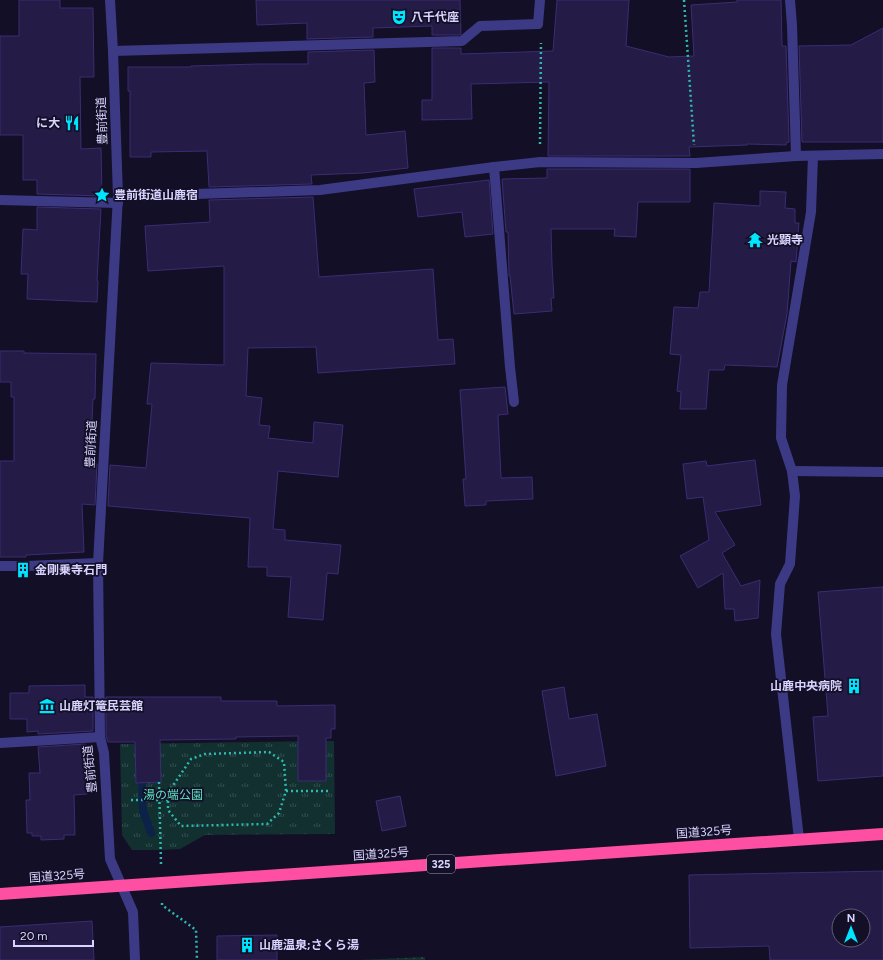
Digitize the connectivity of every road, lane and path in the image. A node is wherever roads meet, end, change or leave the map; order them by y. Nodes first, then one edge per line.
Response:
1 (110, 0) edge
2 (540, 0) edge
3 (684, 0) edge
4 (790, 0) edge
5 (538, 24) junction
6 (113, 51) junction
7 (883, 154) edge
8 (796, 156) junction
9 (814, 156) junction
10 (540, 162) junction
11 (696, 163) junction
12 (494, 167) junction
13 (118, 199) junction
14 (0, 200) edge
15 (514, 402) dead end
16 (792, 471) junction
17 (883, 472) edge
18 (98, 564) junction
19 (0, 566) edge
20 (100, 737) junction
21 (0, 743) edge
22 (286, 791) junction
23 (328, 791) dead end
24 (131, 800) dead end
25 (168, 800) junction
26 (883, 834) edge
27 (799, 839) junction
28 (122, 886) junction
29 (0, 894) edge
30 (135, 960) edge

1 - 6 street, 豊前街道
2 - 5 street
3 - 11 path
4 - 8 street
5 - 6 street
5 - 10 path
6 - 13 street, 豊前街道
7 - 9 street
8 - 9 street
8 - 11 street
9 - 16 street
10 - 11 street
10 - 12 street
12 - 13 street
12 - 15 street
13 - 14 street
13 - 18 street, 豊前街道
16 - 17 street
16 - 27 street
18 - 19 street
18 - 20 street, 豊前街道
20 - 21 street
20 - 28 street, 豊前街道
22 - 23 path
22 - 25 path
22 - 25 path
24 - 25 path
26 - 27 highway, 国道325号 / 325
27 - 28 highway, 国道325号 / 325
28 - 29 highway, 国道325号 / 325
28 - 30 street, 豊前街道

